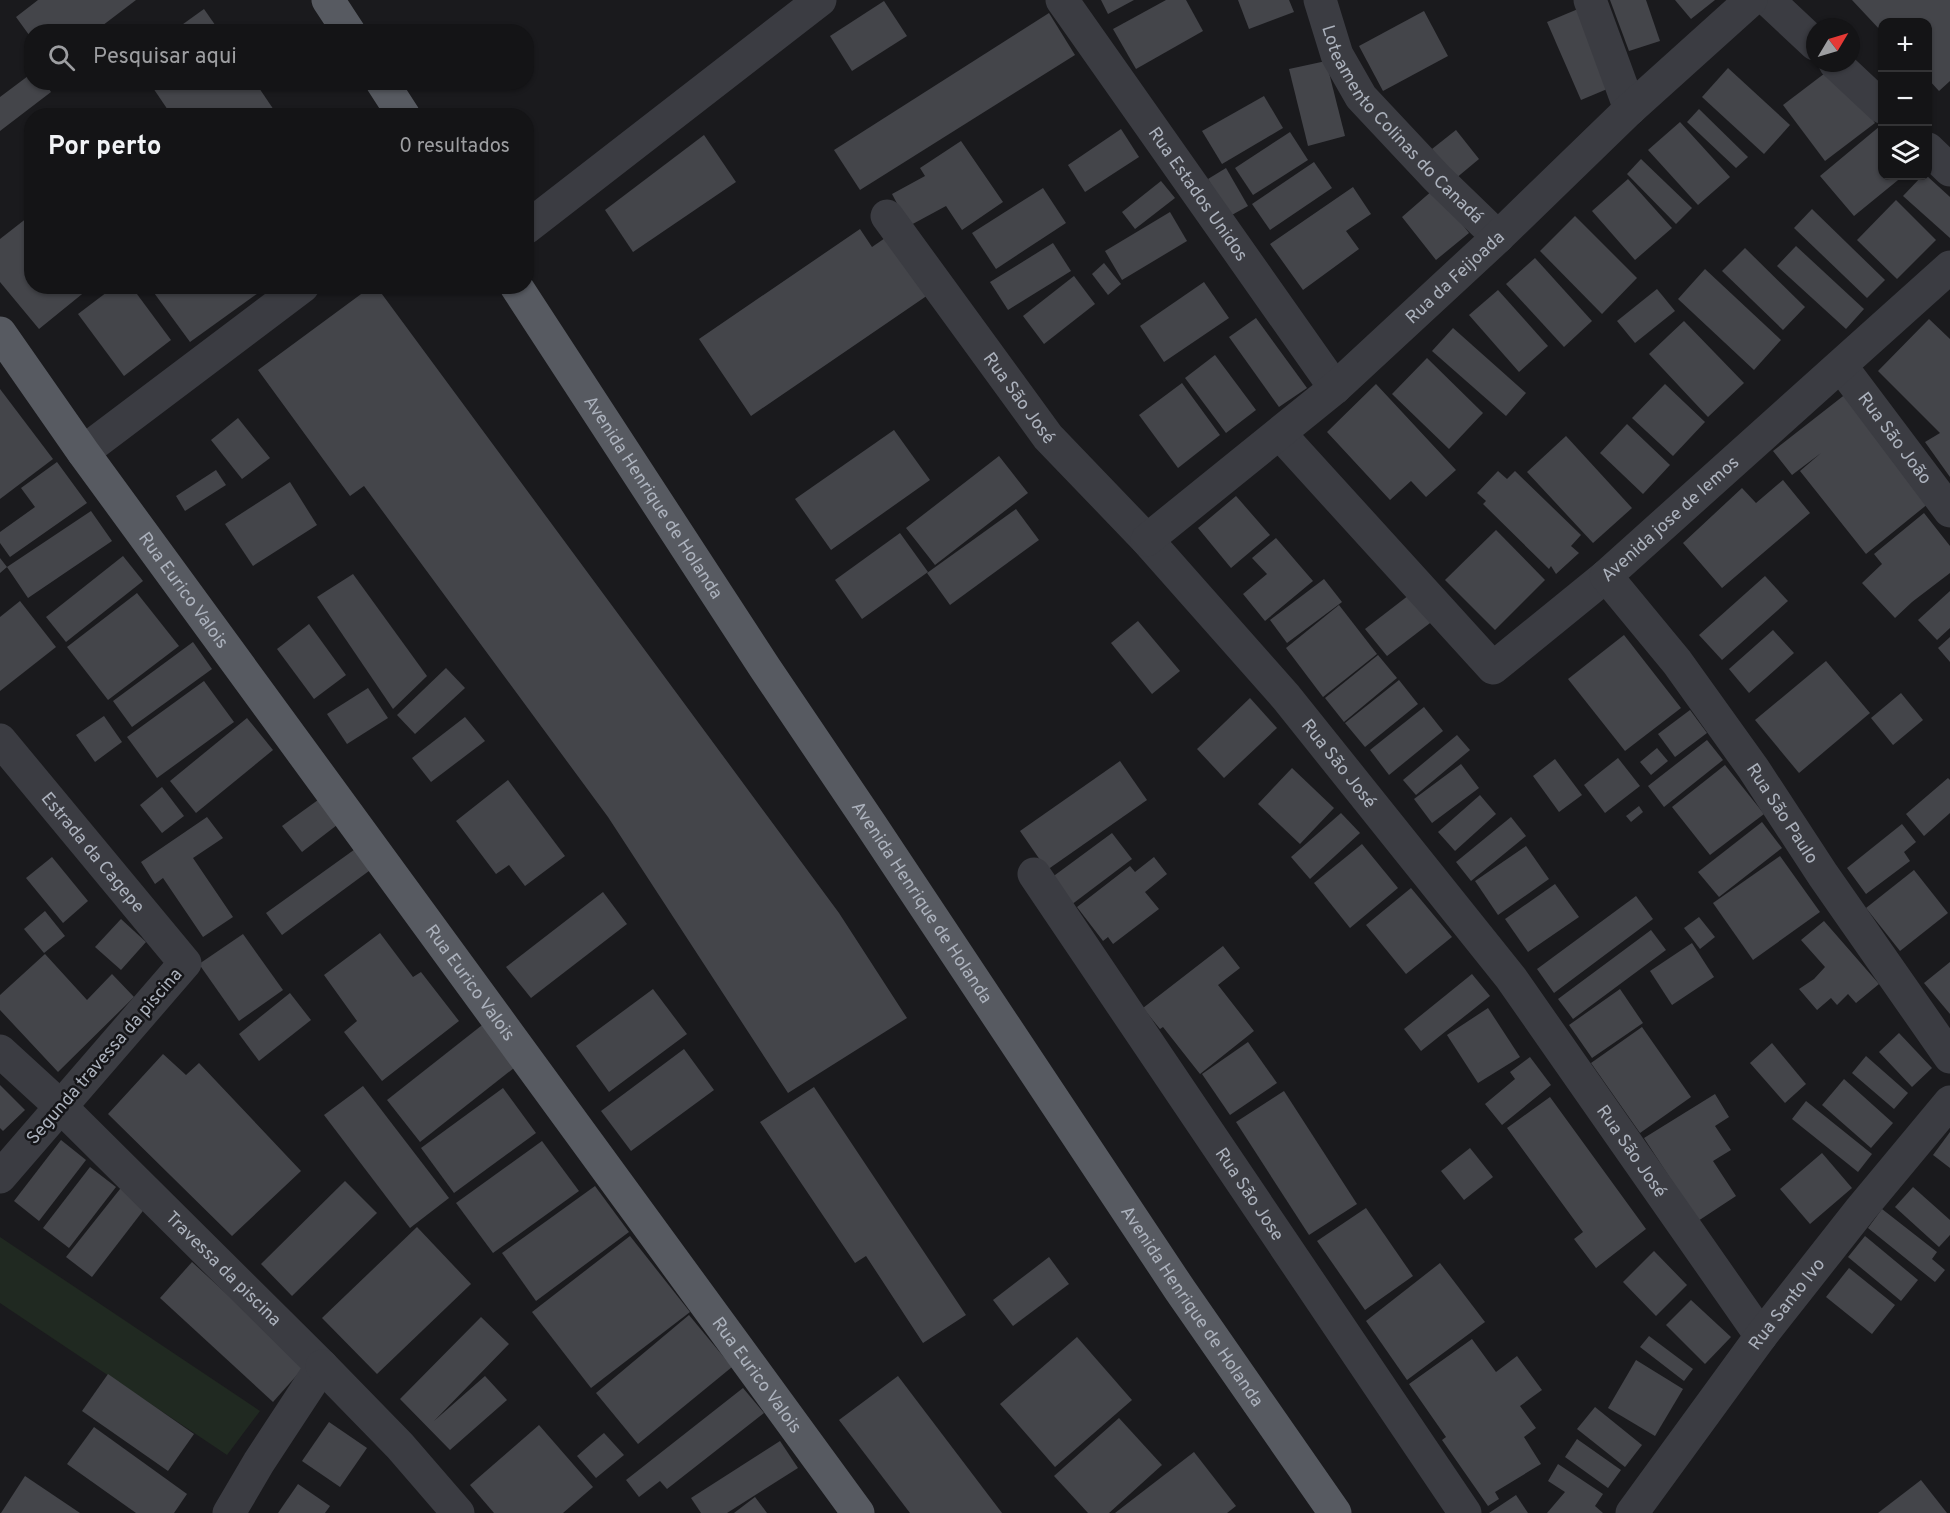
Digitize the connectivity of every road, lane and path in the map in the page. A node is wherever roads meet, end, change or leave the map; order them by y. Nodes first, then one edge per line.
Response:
1 (328, 0) edge
2 (820, 0) edge
3 (1062, 0) edge
4 (1320, 0) edge
5 (1590, 0) edge
6 (1750, 0) edge
7 (1768, 0) edge
8 (344, 24) edge
9 (1806, 36) edge
10 (1845, 72) edge
11 (387, 90) edge
12 (1878, 103) edge
13 (399, 108) edge
14 (1630, 109) junction
15 (1932, 153) edge
16 (1950, 170) edge
17 (887, 216) dead end
18 (534, 222) edge
19 (1498, 237) junction
20 (1950, 267) edge
21 (292, 294) edge
22 (521, 294) edge
23 (0, 333) edge
24 (1841, 366) junction
25 (1335, 388) junction
26 (1280, 434) junction
27 (83, 452) junction
28 (1950, 511) edge
29 (1147, 540) junction
30 (1606, 576) junction
31 (0, 740) edge
32 (1034, 874) dead end
33 (185, 963) joint
34 (0, 1051) edge
35 (1950, 1057) edge
36 (1950, 1102) edge
37 (60, 1106) junction
38 (0, 1177) edge
39 (1761, 1336) junction
40 (322, 1366) junction
41 (229, 1513) edge
42 (458, 1513) edge
43 (858, 1513) edge
44 (1335, 1513) edge
45 (1465, 1513) edge
46 (1632, 1513) edge

1 - 8 main road
2 - 18 street
3 - 25 street, Rua Estados Unidos
4 - 19 street, Loteamento Colinas do Canadá
5 - 14 street
6 - 14 street, Rua da Feijoada
7 - 9 street
10 - 12 street
11 - 13 main road
14 - 19 street, Rua da Feijoada
15 - 16 street
17 - 29 street, Rua São José
19 - 25 street, Rua da Feijoada
20 - 24 street
21 - 27 street
22 - 44 main road, Avenida Henrique de Holanda
23 - 27 main road, Rua Eurico Valois
24 - 28 street, Rua São João
24 - 30 street, Avenida jose de lemos
25 - 26 street, Rua da Feijoada
26 - 29 street, Rua da Feijoada
26 - 30 street, Avenida jose de lemos
27 - 43 main road, Rua Eurico Valois
29 - 39 street, Rua São José
30 - 35 street, Rua São Paulo
31 - 33 street, Estrada da Cagepe
32 - 45 street, Rua São Jose
33 - 37 street, Segunda travessa da piscina
34 - 37 street, Travessa da piscina
36 - 39 street, Rua Santo Ivo
37 - 38 street, Segunda travessa da piscina
37 - 40 street, Travessa da piscina
39 - 46 street, Rua Santo Ivo
40 - 41 street
40 - 42 street, Travessa da piscina

